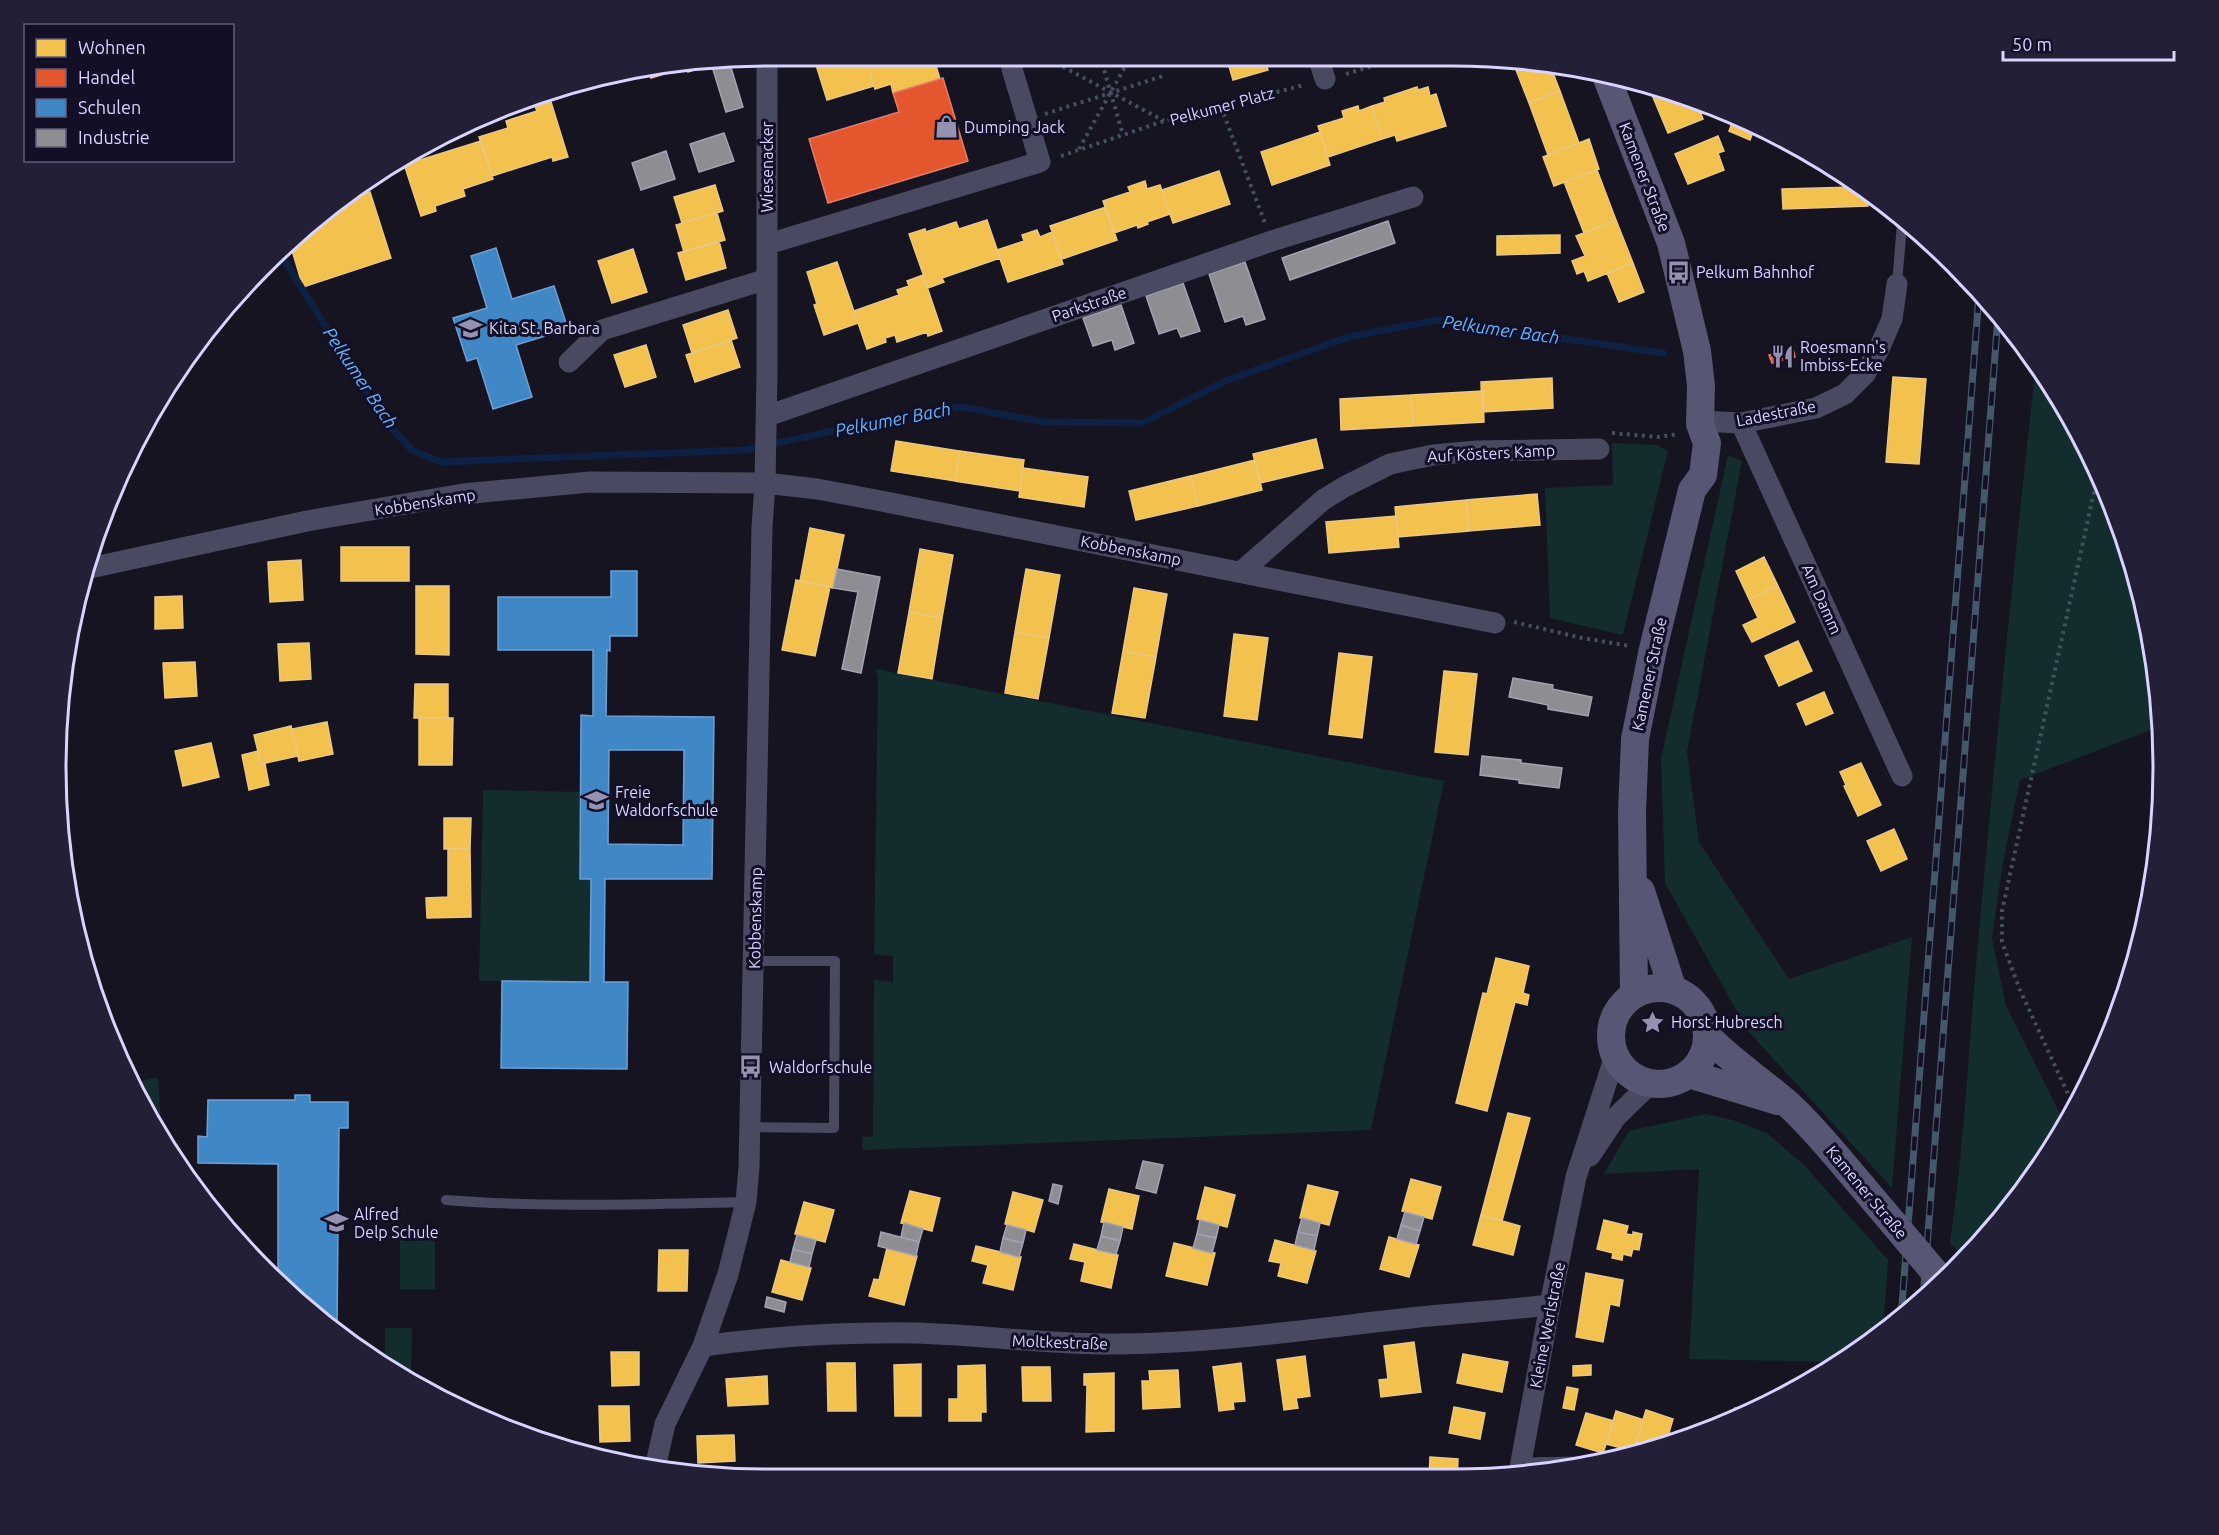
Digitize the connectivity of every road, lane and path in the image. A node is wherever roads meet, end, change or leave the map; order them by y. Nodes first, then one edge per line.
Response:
1 (767, 66) edge
2 (1012, 66) edge
3 (1061, 66) edge
4 (1103, 66) edge
5 (1126, 66) edge
6 (1321, 66) edge
7 (1371, 66) edge
8 (1163, 76) dead end
9 (1325, 79) junction
10 (1609, 84) edge
11 (1111, 93) junction
12 (1221, 107) junction
13 (1027, 120) junction
14 (1164, 121) junction
15 (1124, 135) junction
16 (1079, 149) junction
17 (1040, 162) junction
18 (1413, 197) dead end
19 (1902, 230) edge
20 (1272, 240) junction
21 (768, 244) junction
22 (767, 279) junction
23 (1897, 284) joint
24 (569, 362) dead end
25 (767, 423) junction
26 (1700, 423) junction
27 (1742, 423) junction
28 (1599, 449) joint
29 (765, 483) junction
30 (2095, 488) edge
31 (96, 567) edge
32 (1241, 572) junction
33 (1495, 623) joint
34 (1653, 649) junction
35 (1902, 776) dead end
36 (1632, 861) junction
37 (754, 961) junction
38 (1673, 990) junction
39 (1634, 995) junction
40 (1707, 1036) junction
41 (1615, 1056) junction
42 (1689, 1074) junction
43 (1650, 1083) junction
44 (2070, 1098) edge
45 (1788, 1105) junction
46 (750, 1127) junction
47 (1576, 1177) junction
48 (446, 1200) dead end
49 (746, 1202) junction
50 (1937, 1274) edge
51 (1550, 1305) junction
52 (703, 1346) junction
53 (657, 1460) edge
54 (1520, 1465) edge

1 - 21 street, Wiesenacker
2 - 13 street
3 - 11 path
4 - 11 path
5 - 11 path
6 - 9 street
7 - 9 path, Pelkumer Platz
8 - 11 path
9 - 12 path, Pelkumer Platz
10 - 26 main road, Kamener Straße
11 - 13 path
11 - 14 path
11 - 15 path
11 - 16 path
12 - 14 path, Pelkumer Platz
12 - 20 path
13 - 17 street
14 - 15 path, Pelkumer Platz
15 - 16 path, Pelkumer Platz
16 - 17 path, Pelkumer Platz
17 - 21 street
18 - 20 street, Parkstraße
19 - 23 lane, Ladestraße
20 - 25 street, Parkstraße
21 - 22 street, Wiesenacker
22 - 24 street
22 - 25 street, Wiesenacker
23 - 27 street, Ladestraße
25 - 29 street, Wiesenacker
26 - 27 street, Ladestraße
26 - 28 path
26 - 34 main road, Kamener Straße
27 - 35 street, Am Damm
28 - 32 street, Auf Kösters Kamp
29 - 31 street, Kobbenskamp
29 - 32 street, Kobbenskamp
29 - 37 street, Kobbenskamp
30 - 44 path
32 - 33 street, Kobbenskamp
33 - 34 path
34 - 36 main road, Kamener Straße
36 - 38 main road, Kamener Straße
36 - 39 main road, Kamener Straße
37 - 46 street, Kobbenskamp
37 - 46 lane
38 - 39 main road
38 - 40 main road
39 - 41 main road
40 - 42 main road
40 - 45 main road, Kamener Straße
41 - 43 main road
41 - 47 street, Kleine Werlstraße
42 - 43 main road
42 - 45 main road, Kamener Straße
43 - 47 street, Kleine Werlstraße
45 - 50 main road, Kamener Straße, bridge
46 - 49 street, Kobbenskamp
47 - 51 street, Kleine Werlstraße
48 - 49 lane
49 - 52 street, Kobbenskamp
51 - 52 street, Moltkestraße
51 - 54 street, Kleine Werlstraße
52 - 53 street

